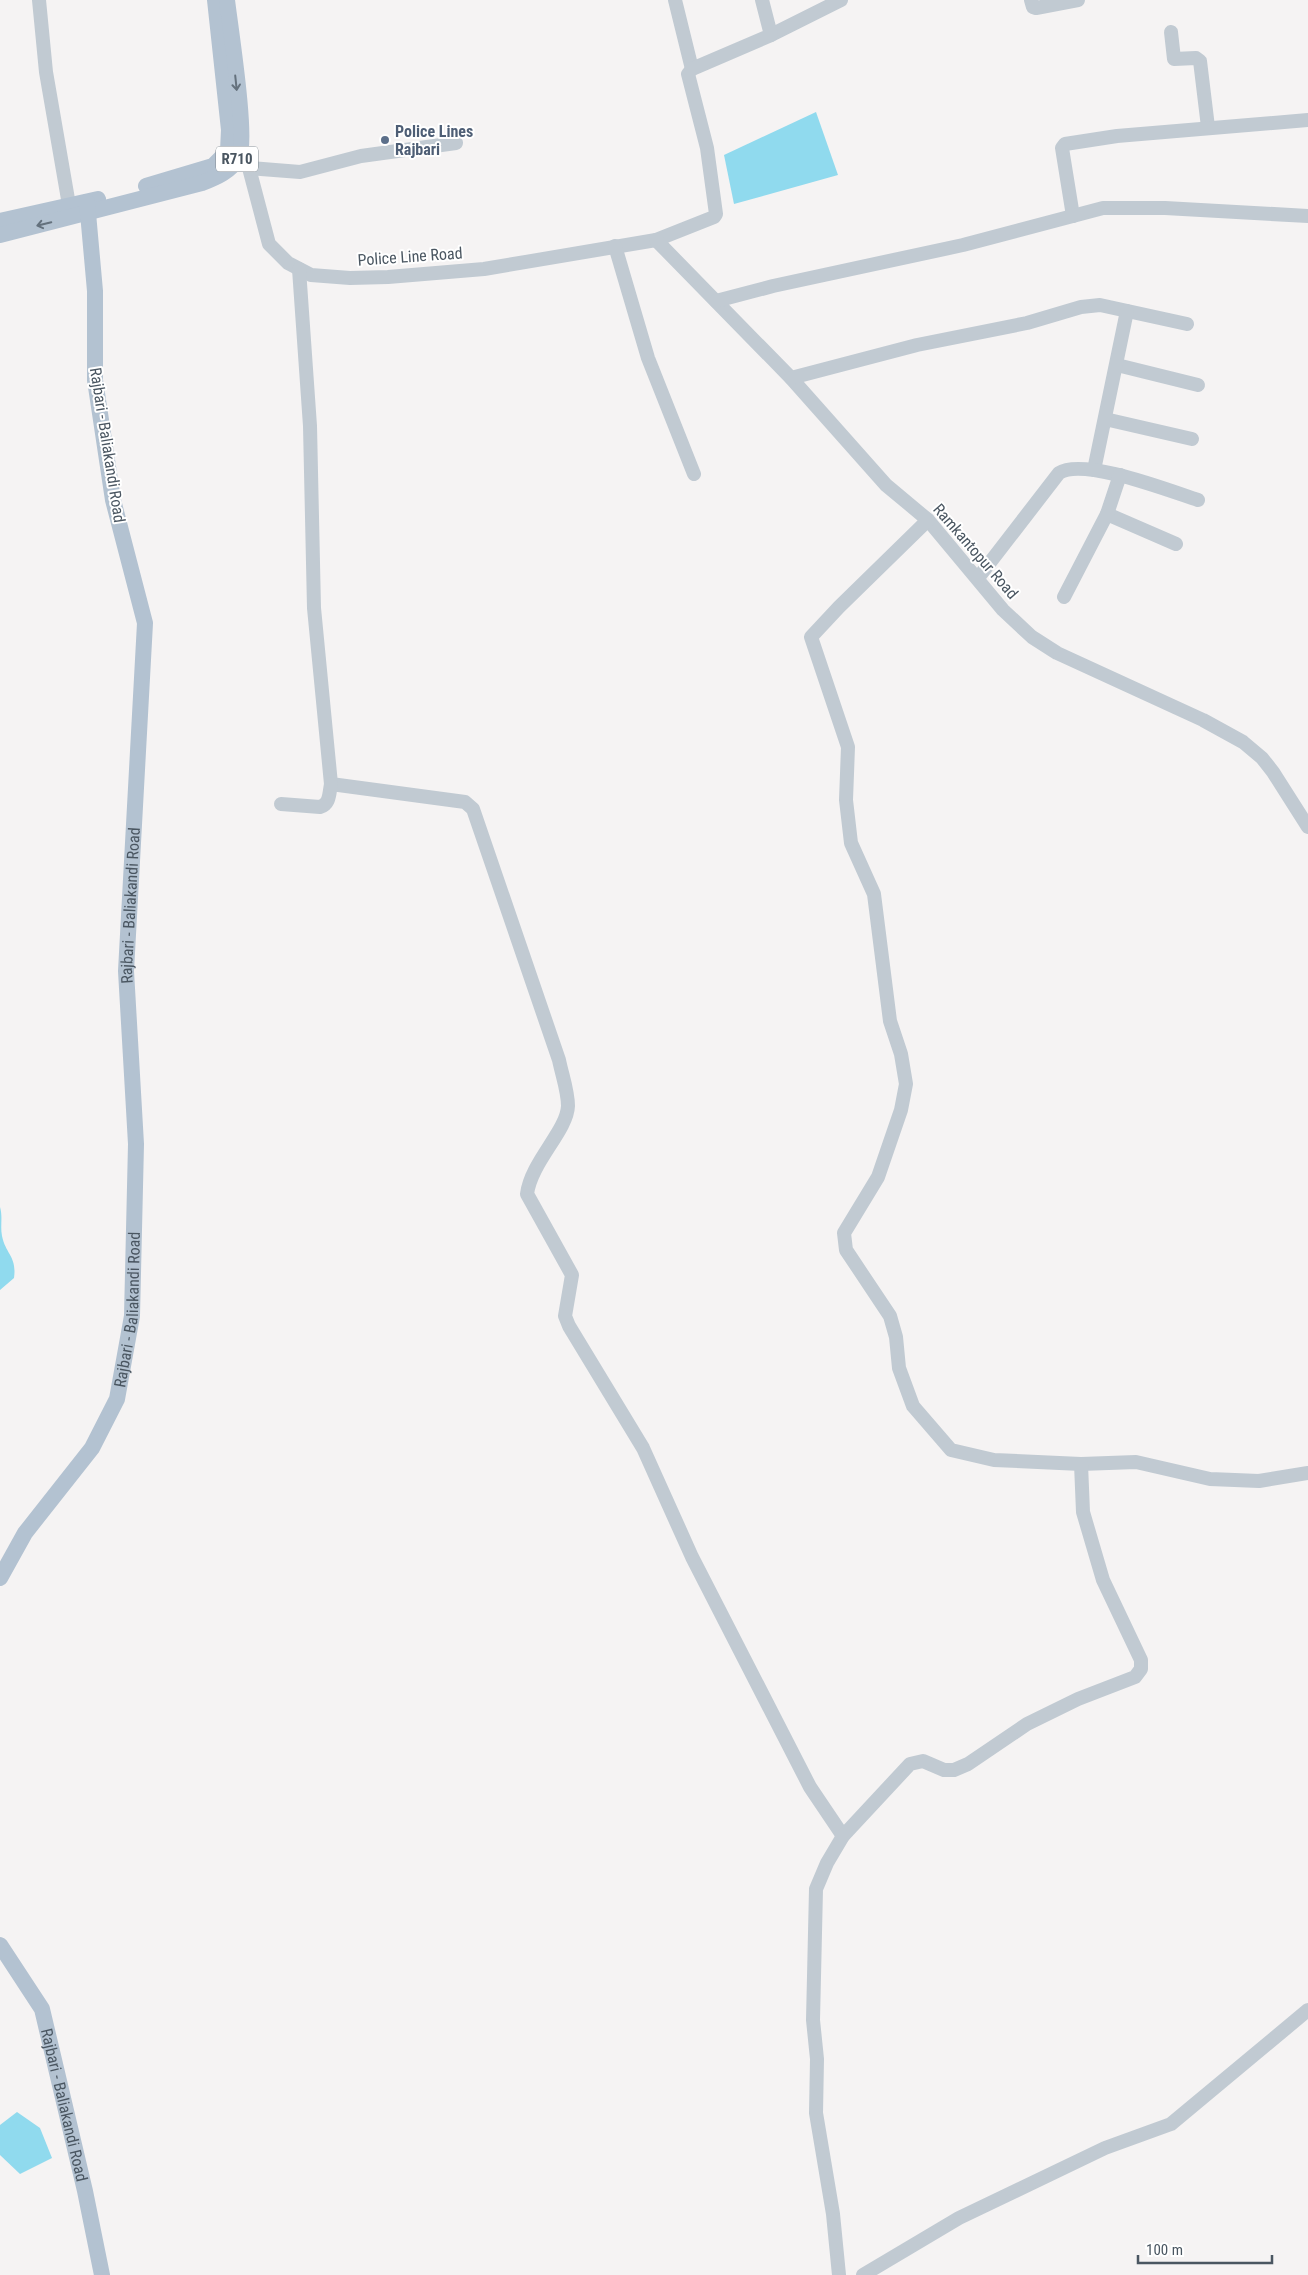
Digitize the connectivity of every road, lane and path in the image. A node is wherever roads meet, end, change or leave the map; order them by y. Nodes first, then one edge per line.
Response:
1 (39, 0) edge
2 (215, 0) edge
3 (227, 0) edge
4 (675, 0) edge
5 (762, 0) edge
6 (841, 0) edge
7 (1031, 0) edge
8 (1078, 0) edge
9 (1171, 32) dead end
10 (771, 35) junction
11 (692, 69) junction
12 (1308, 120) edge
13 (1208, 127) junction
14 (456, 143) dead end
15 (244, 163) junction
16 (69, 205) junction
17 (87, 207) junction
18 (1073, 216) junction
19 (1308, 216) edge
20 (0, 221) edge
21 (0, 235) edge
22 (656, 240) junction
23 (615, 246) junction
24 (299, 269) junction
25 (716, 301) junction
26 (1127, 311) junction
27 (1187, 324) dead end
28 (1117, 365) junction
29 (791, 378) junction
30 (1198, 385) dead end
31 (1105, 420) junction
32 (1192, 439) dead end
33 (1094, 470) junction
34 (694, 474) dead end
35 (1120, 475) junction
36 (1198, 500) dead end
37 (1107, 514) junction
38 (928, 520) junction
39 (1176, 544) dead end
40 (978, 578) junction
41 (1064, 597) dead end
42 (331, 784) junction
43 (281, 804) dead end
44 (1308, 827) edge
45 (1081, 1464) junction
46 (1308, 1473) edge
47 (0, 1578) edge
48 (843, 1836) junction
49 (0, 1945) edge
50 (1308, 2010) edge
51 (102, 2275) edge
52 (839, 2275) edge
53 (863, 2275) edge

1 - 16 street
2 - 17 main road, R710
3 -> 15 main road, R710
4 - 11 street, Police Line Road
5 - 10 street
6 - 10 street
7 - 8 street
9 - 13 street
10 - 11 street
11 - 22 street, Police Line Road
12 - 13 street
13 - 18 street
14 - 15 street
15 - 17 main road, R710
15 - 24 street, Police Line Road
16 - 17 main road, R710
16 - 20 main road, R710
17 -> 21 main road, R710
17 - 47 main road, Rajbari - Baliakandi Road
18 - 19 street
18 - 25 street
22 - 23 street, Police Line Road
22 - 25 street, Ramkantopur Road
23 - 24 street, Police Line Road
23 - 34 street
24 - 42 street
25 - 29 street, Ramkantopur Road
26 - 27 street
26 - 28 street
26 - 29 street
28 - 30 street
28 - 31 street
29 - 38 street, Ramkantopur Road
31 - 32 street
31 - 33 street
33 - 35 street
33 - 40 street
35 - 36 street
35 - 37 street
37 - 39 street
37 - 41 street
38 - 40 street, Ramkantopur Road
38 - 45 street
40 - 44 street, Ramkantopur Road
42 - 43 street
42 - 48 street
45 - 46 street
45 - 48 street
48 - 52 street
49 - 51 main road, Rajbari - Baliakandi Road
50 - 53 street

